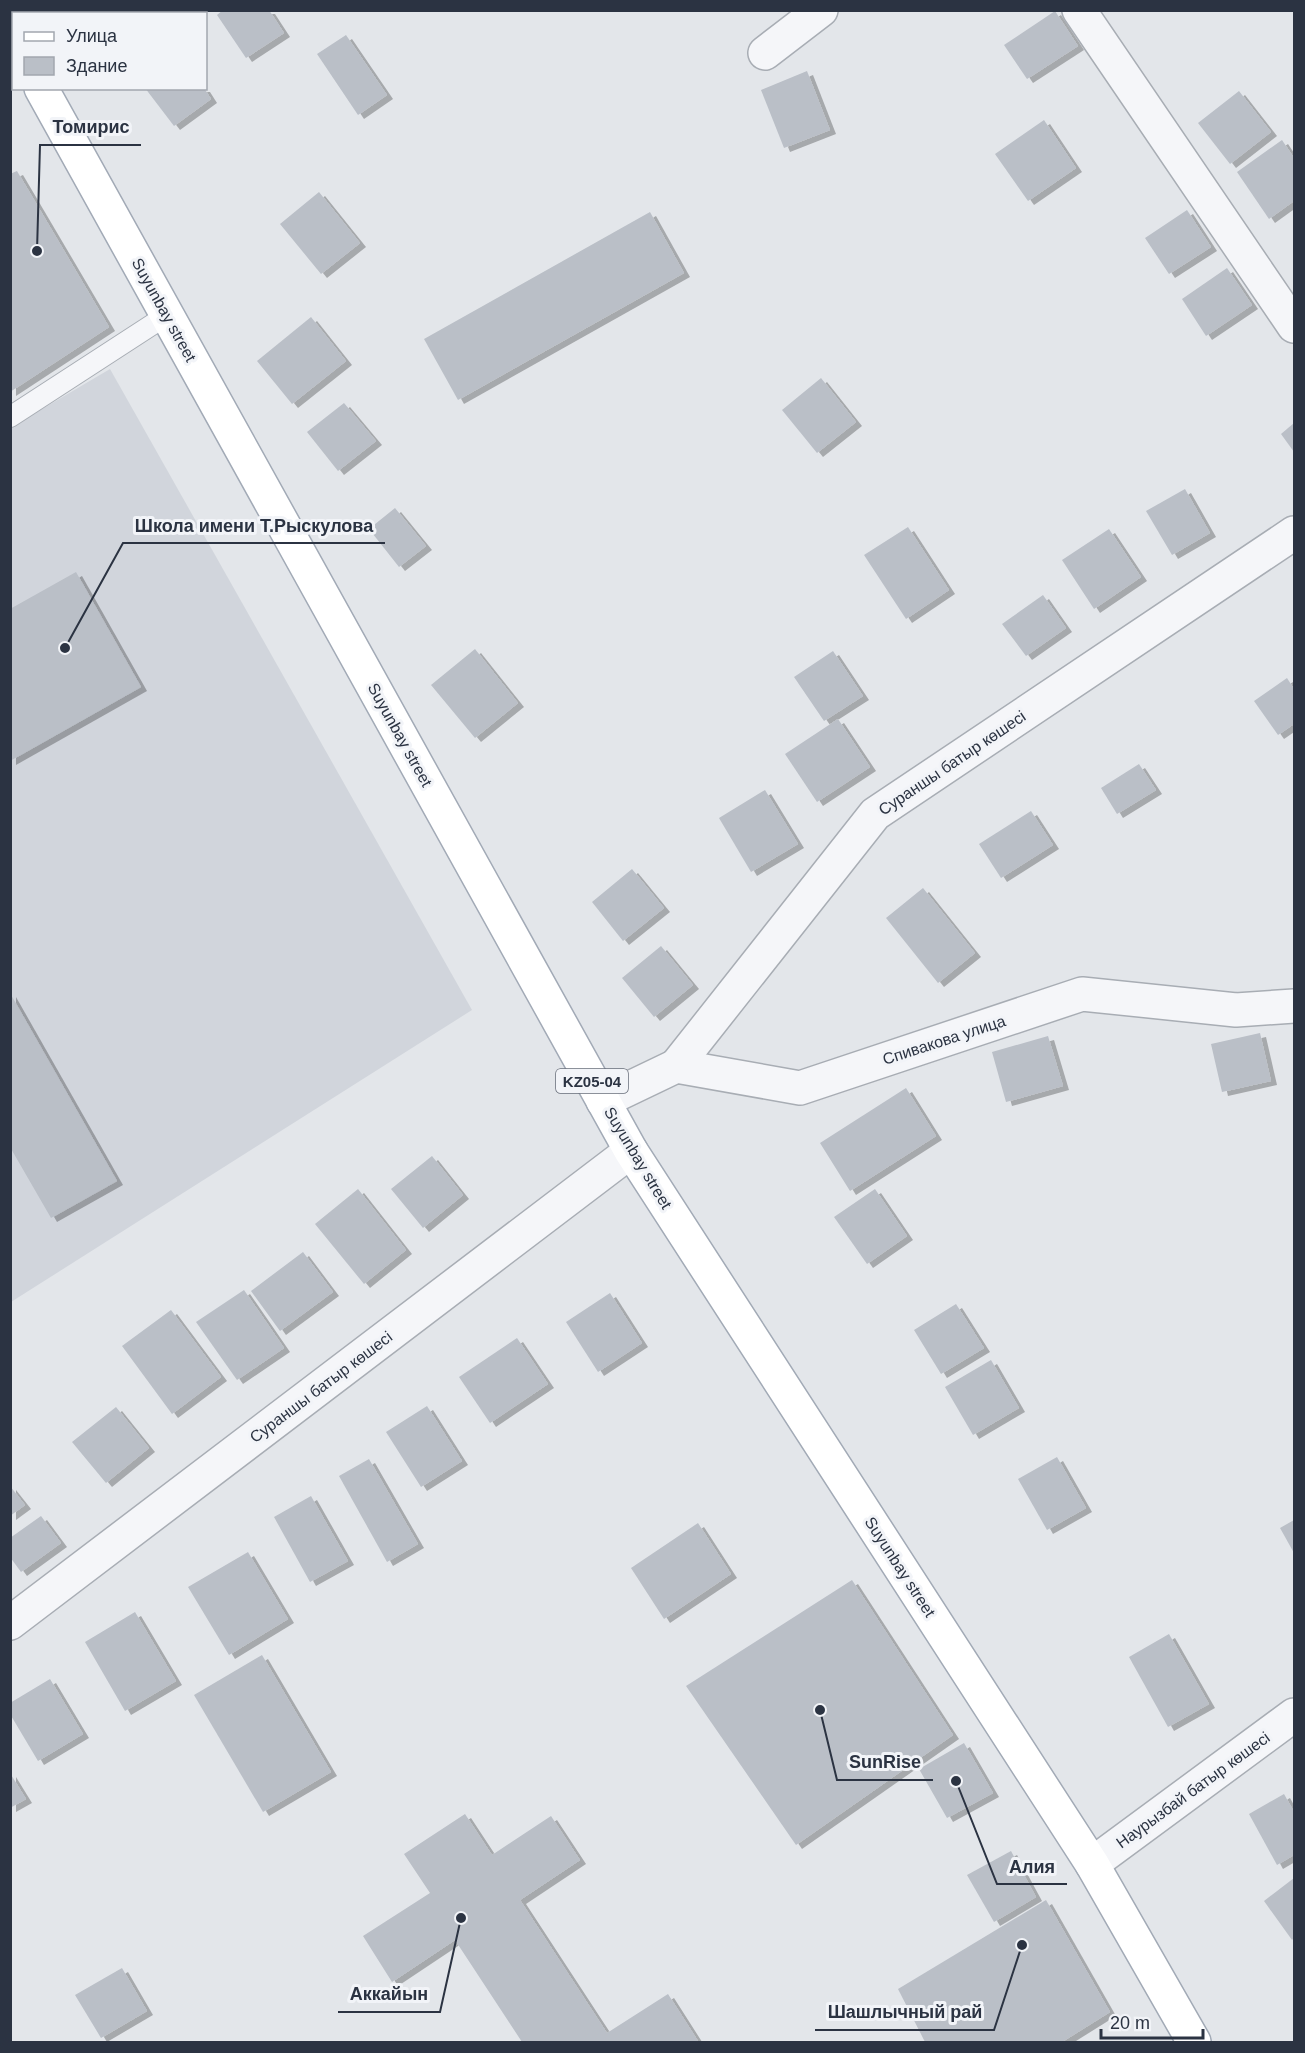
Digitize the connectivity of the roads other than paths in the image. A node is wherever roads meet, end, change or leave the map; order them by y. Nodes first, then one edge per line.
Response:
1 (821, 10) edge
2 (1078, 10) edge
3 (765, 52) dead end
4 (42, 90) edge
5 (166, 315) junction
6 (1294, 326) edge
7 (10, 417) edge
8 (1294, 533) edge
9 (1294, 1006) edge
10 (676, 1066) junction
11 (603, 1101) junction
12 (631, 1151) junction
13 (10, 1623) edge
14 (1294, 1716) edge
15 (1092, 1864) junction
16 (1194, 2043) edge

1 - 3 street
2 - 6 street
4 - 5 main road, Suyunbay street / KZ05-04
5 - 7 lane
5 - 11 main road, Suyunbay street / KZ05-04
8 - 10 street, Сураншы батыр көшесі
9 - 10 street, Спивакова улица
10 - 11 street
11 - 12 main road, Suyunbay street / KZ05-04
12 - 13 street, Сураншы батыр көшесі
12 - 15 main road, Suyunbay street / KZ05-04
14 - 15 street, Наурызбай батыр көшесі
15 - 16 main road, Suyunbay street / KZ05-04

